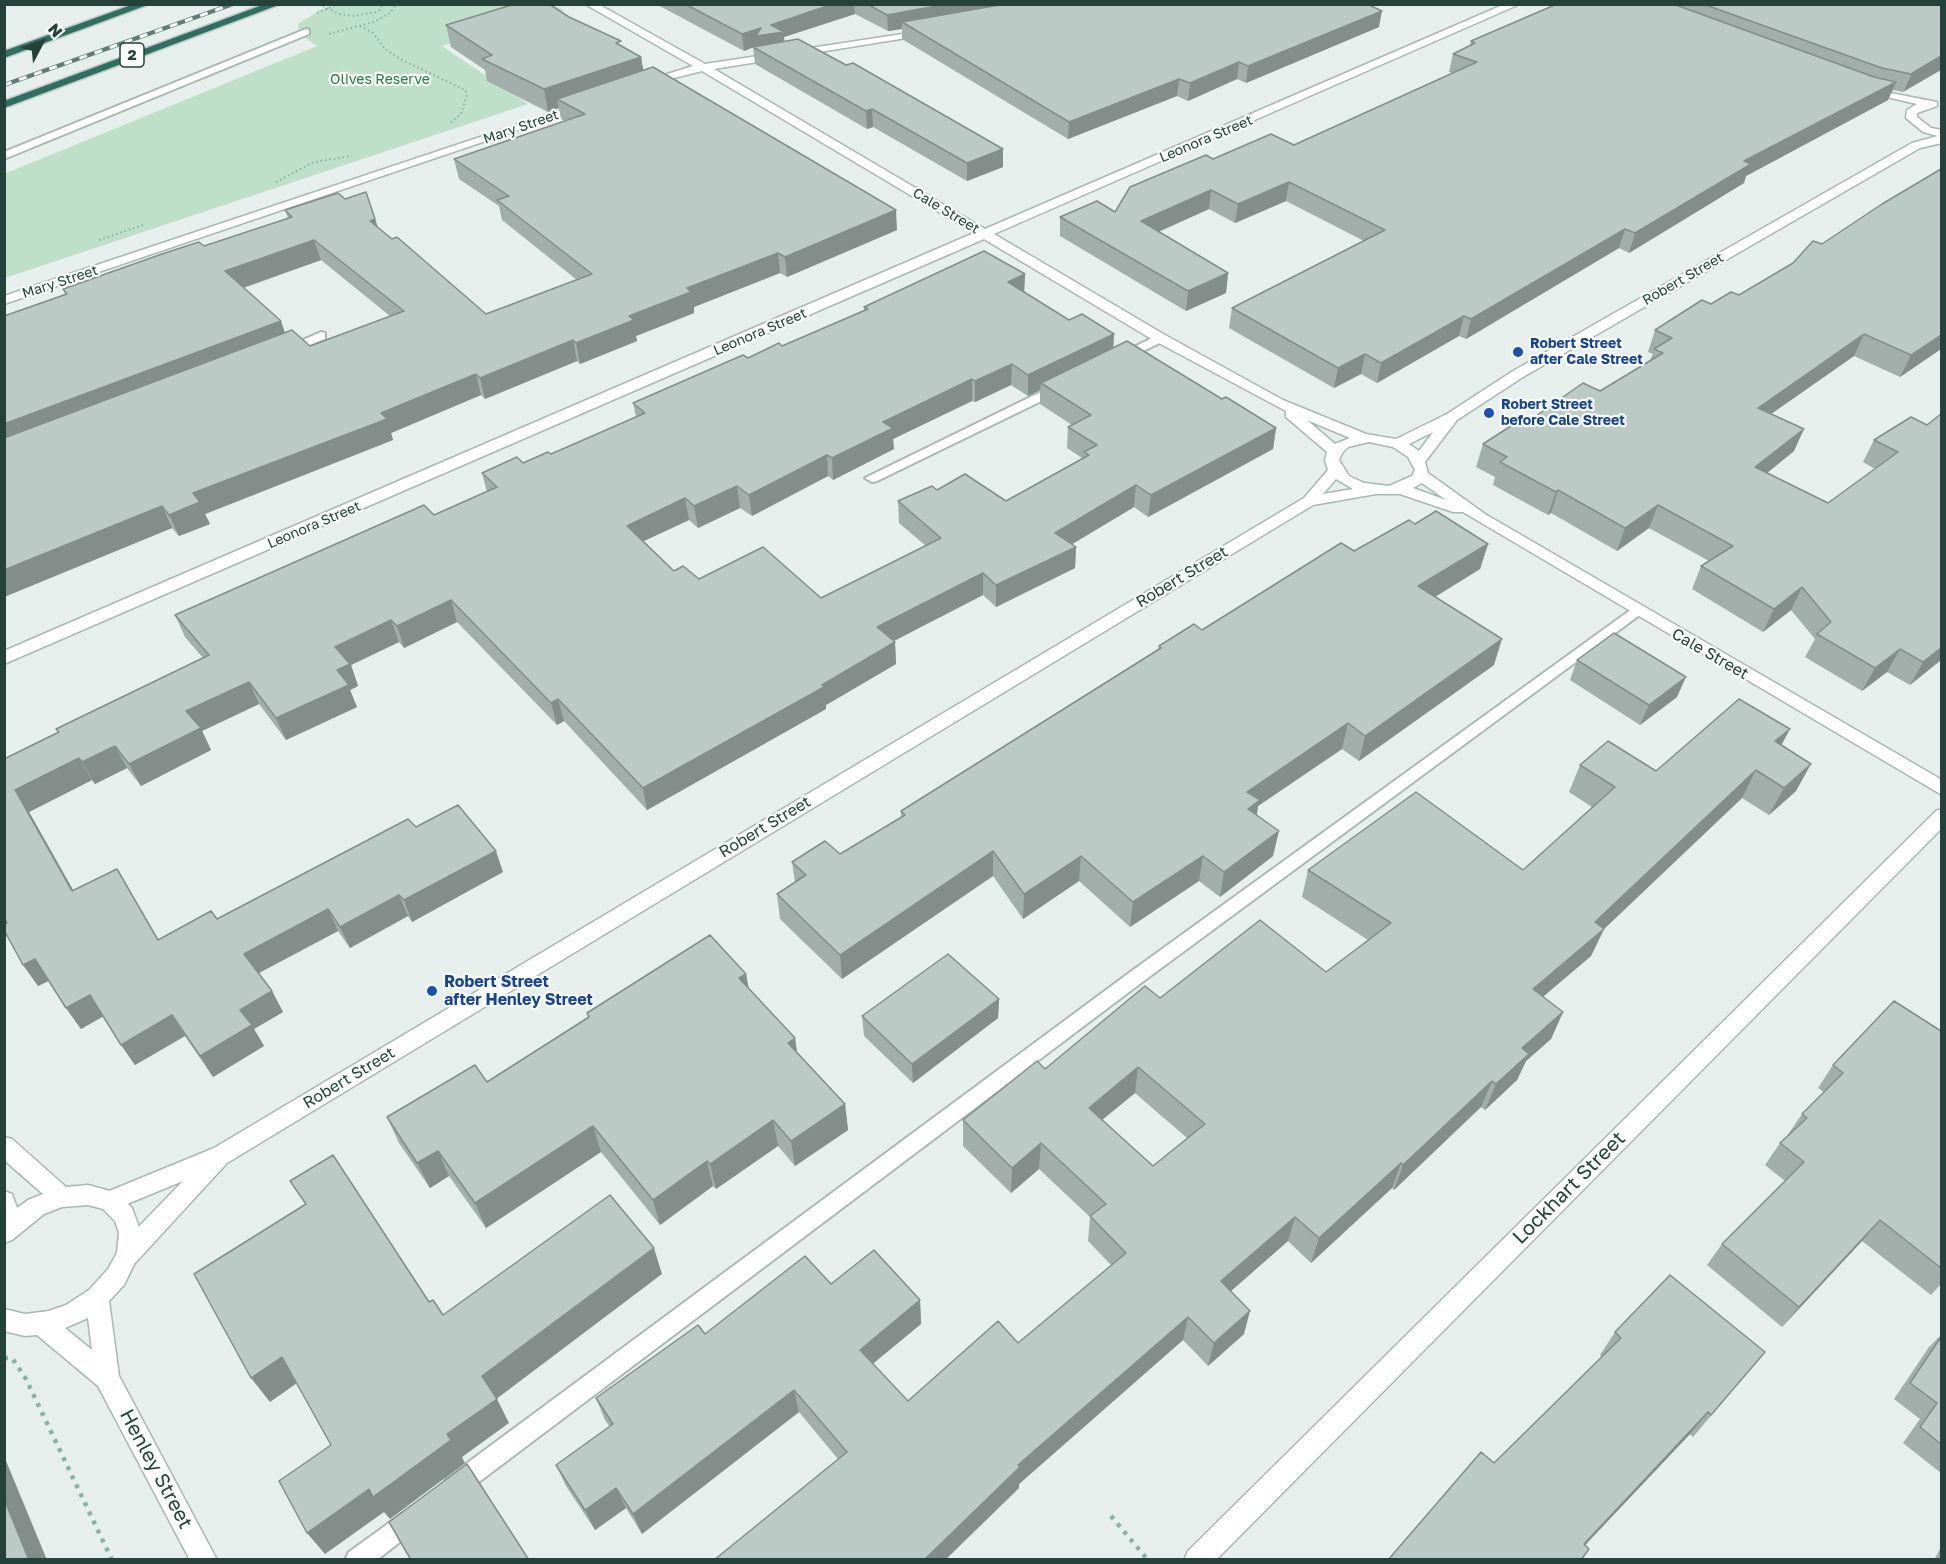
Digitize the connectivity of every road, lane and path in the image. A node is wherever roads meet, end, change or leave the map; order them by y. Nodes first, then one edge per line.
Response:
1 (145, 4) edge
2 (276, 4) edge
3 (319, 4) edge
4 (339, 4) edge
5 (382, 4) edge
6 (396, 4) edge
7 (590, 4) edge
8 (599, 4) edge
9 (1515, 4) edge
10 (615, 16) junction
11 (360, 26) junction
12 (936, 30) edge
13 (306, 32) junction
14 (4, 55) edge
15 (706, 69) junction
16 (629, 90) edge
17 (595, 102) edge
18 (1936, 104) edge
19 (4, 105) edge
20 (1911, 112) junction
21 (1917, 124) junction
22 (448, 125) dead end
23 (1941, 137) edge
24 (1916, 145) junction
25 (4, 156) edge
26 (355, 156) dead end
27 (274, 183) dead end
28 (145, 225) dead end
29 (986, 234) junction
30 (97, 241) dead end
31 (4, 300) edge
32 (321, 336) dead end
33 (1160, 338) junction
34 (277, 353) edge
35 (1105, 365) edge
36 (1073, 380) edge
37 (1278, 403) junction
38 (1452, 417) junction
39 (1365, 439) junction
40 (1398, 444) junction
41 (1335, 452) junction
42 (1420, 467) junction
43 (1336, 470) junction
44 (872, 478) dead end
45 (1401, 489) junction
46 (1375, 490) junction
47 (1309, 501) junction
48 (1480, 517) junction
49 (1636, 611) junction
50 (4, 658) edge
51 (1941, 789) edge
52 (1941, 816) edge
53 (4, 1146) edge
54 (222, 1155) junction
55 (63, 1197) junction
56 (110, 1201) junction
57 (4, 1202) edge
58 (8, 1229) edge
59 (128, 1254) junction
60 (97, 1298) junction
61 (5, 1320) edge
62 (41, 1323) junction
63 (4, 1358) edge
64 (107, 1378) junction
65 (444, 1495) edge
66 (424, 1509) edge
67 (1111, 1516) dead end
68 (112, 1560) edge
69 (204, 1560) edge
70 (357, 1560) edge
71 (1148, 1560) edge
72 (1197, 1560) edge

1 - 14 highway
2 - 19 highway, 2
3 - 5 path, bridge
4 - 13 path
6 - 11 path
7 - 10 street, Cale Street
8 - 10 street, Cale Street
9 - 29 street, Leonora Street
10 - 15 street, Cale Street
11 - 13 path
11 - 22 path
12 - 15 street
13 - 25 lane
15 - 16 street
15 - 29 street, Cale Street
17 - 31 street, Mary Street
18 - 20 street
18 - 20 street
20 - 21 street
21 - 23 street
21 - 24 street
23 - 24 street, Robert Street
24 - 38 street, Robert Street
26 - 27 path
28 - 30 path
29 - 33 street, Cale Street
29 - 50 street, Leonora Street
32 - 34 lane
33 - 35 lane
33 - 37 street, Cale Street
36 - 44 lane
37 - 39 street, Cale Street
37 - 41 street, Cale Street
38 - 40 street, Robert Street
38 - 42 street, Robert Street
39 - 40 street
39 - 41 street
40 - 42 street
41 - 43 street
42 - 45 street
42 - 48 street, Cale Street
43 - 46 street
43 - 47 street, Robert Street
45 - 46 street
45 - 48 street, Cale Street
46 - 47 street, Robert Street
47 - 54 street, Robert Street
48 - 49 street, Cale Street
49 - 51 street, Cale Street
49 - 65 lane
52 - 72 street, Lockhart Street
53 - 55 street
54 - 56 street, Robert Street
54 - 59 street, Robert Street
55 - 56 street
55 - 58 street
56 - 59 street
57 - 58 street
59 - 60 street, Robert Street
60 - 62 street, Robert Street
60 - 64 street, Henley Street
61 - 62 street, Robert Street
62 - 64 street, Henley Street
63 - 68 path
64 - 69 street, Henley Street
66 - 70 lane
67 - 71 path

